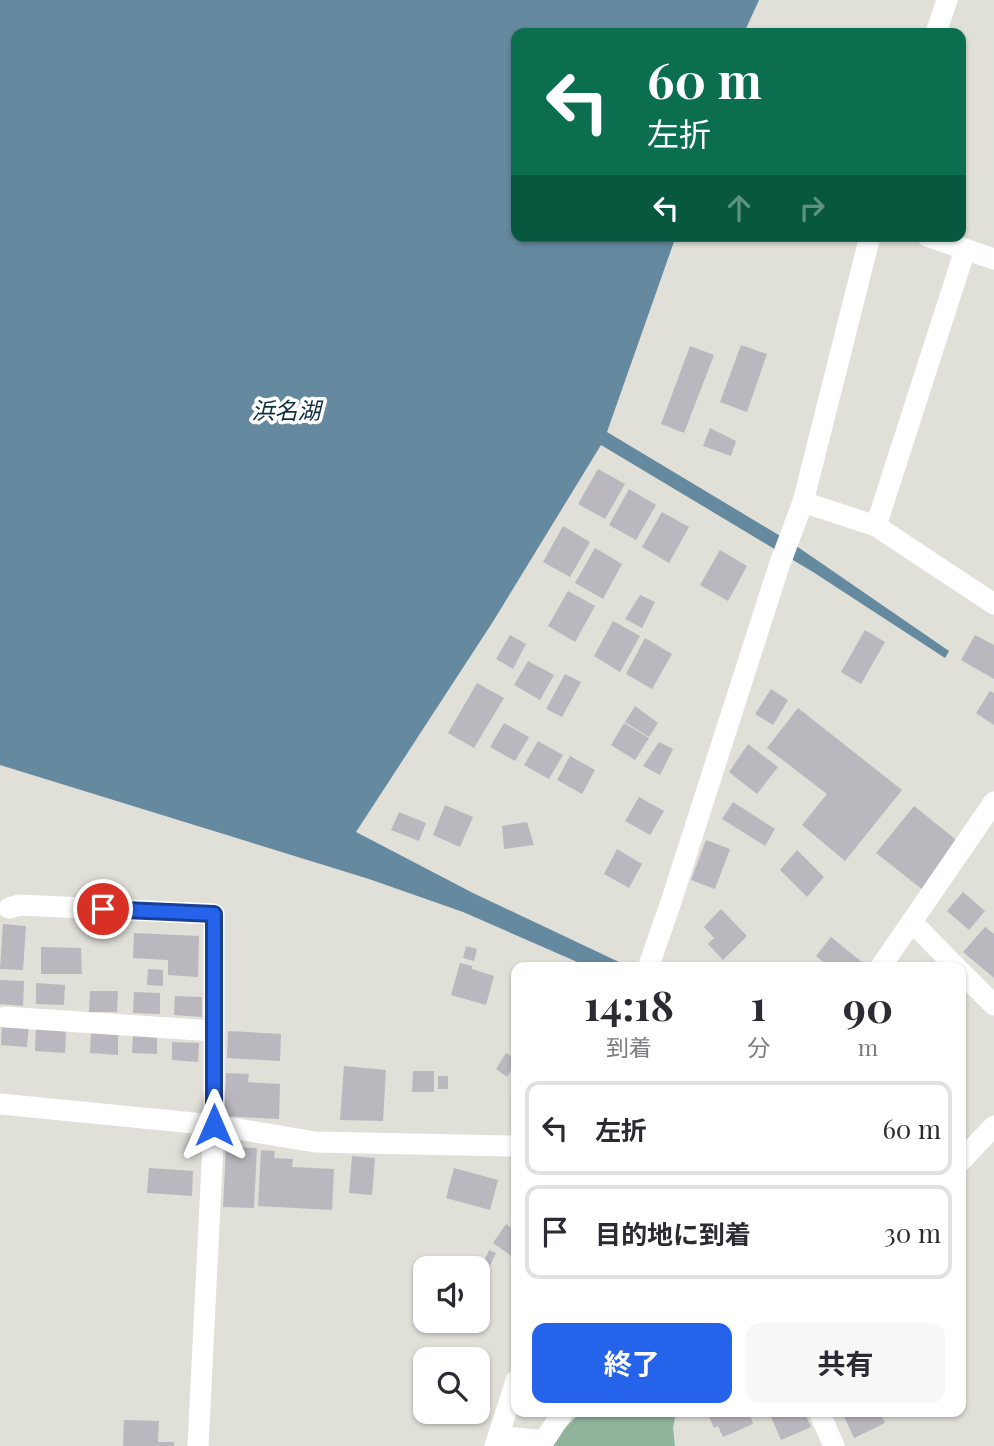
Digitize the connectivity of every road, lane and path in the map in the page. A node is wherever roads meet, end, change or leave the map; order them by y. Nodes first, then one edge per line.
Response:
1 (947, 0) edge
2 (938, 28) edge
3 (868, 242) edge
4 (943, 242) edge
5 (965, 250) junction
6 (994, 259) edge
7 (803, 502) junction
8 (876, 526) junction
9 (994, 604) edge
10 (994, 803) edge
11 (9, 908) dead end
12 (912, 922) junction
13 (650, 962) edge
14 (884, 962) edge
15 (951, 962) edge
16 (966, 977) edge
17 (994, 1005) edge
18 (5, 1017) dead end
19 (214, 1031) junction
20 (0, 1104) edge
21 (214, 1125) junction
22 (994, 1126) edge
23 (511, 1146) edge
24 (966, 1156) edge
25 (511, 1397) edge
26 (560, 1417) edge
27 (820, 1417) edge
28 (497, 1441) edge
29 (198, 1446) edge
30 (834, 1446) edge

1 - 2 street
3 - 7 street
4 - 5 street
5 - 6 street
5 - 8 street
7 - 8 street
7 - 13 street
8 - 9 street
10 - 12 street
11 - 19 street
12 - 14 street
12 - 15 street
16 - 17 street
18 - 19 street
19 - 21 street
20 - 21 street
21 - 23 street
21 - 29 street
22 - 24 street
25 - 28 street
26 - 28 street
27 - 30 street

